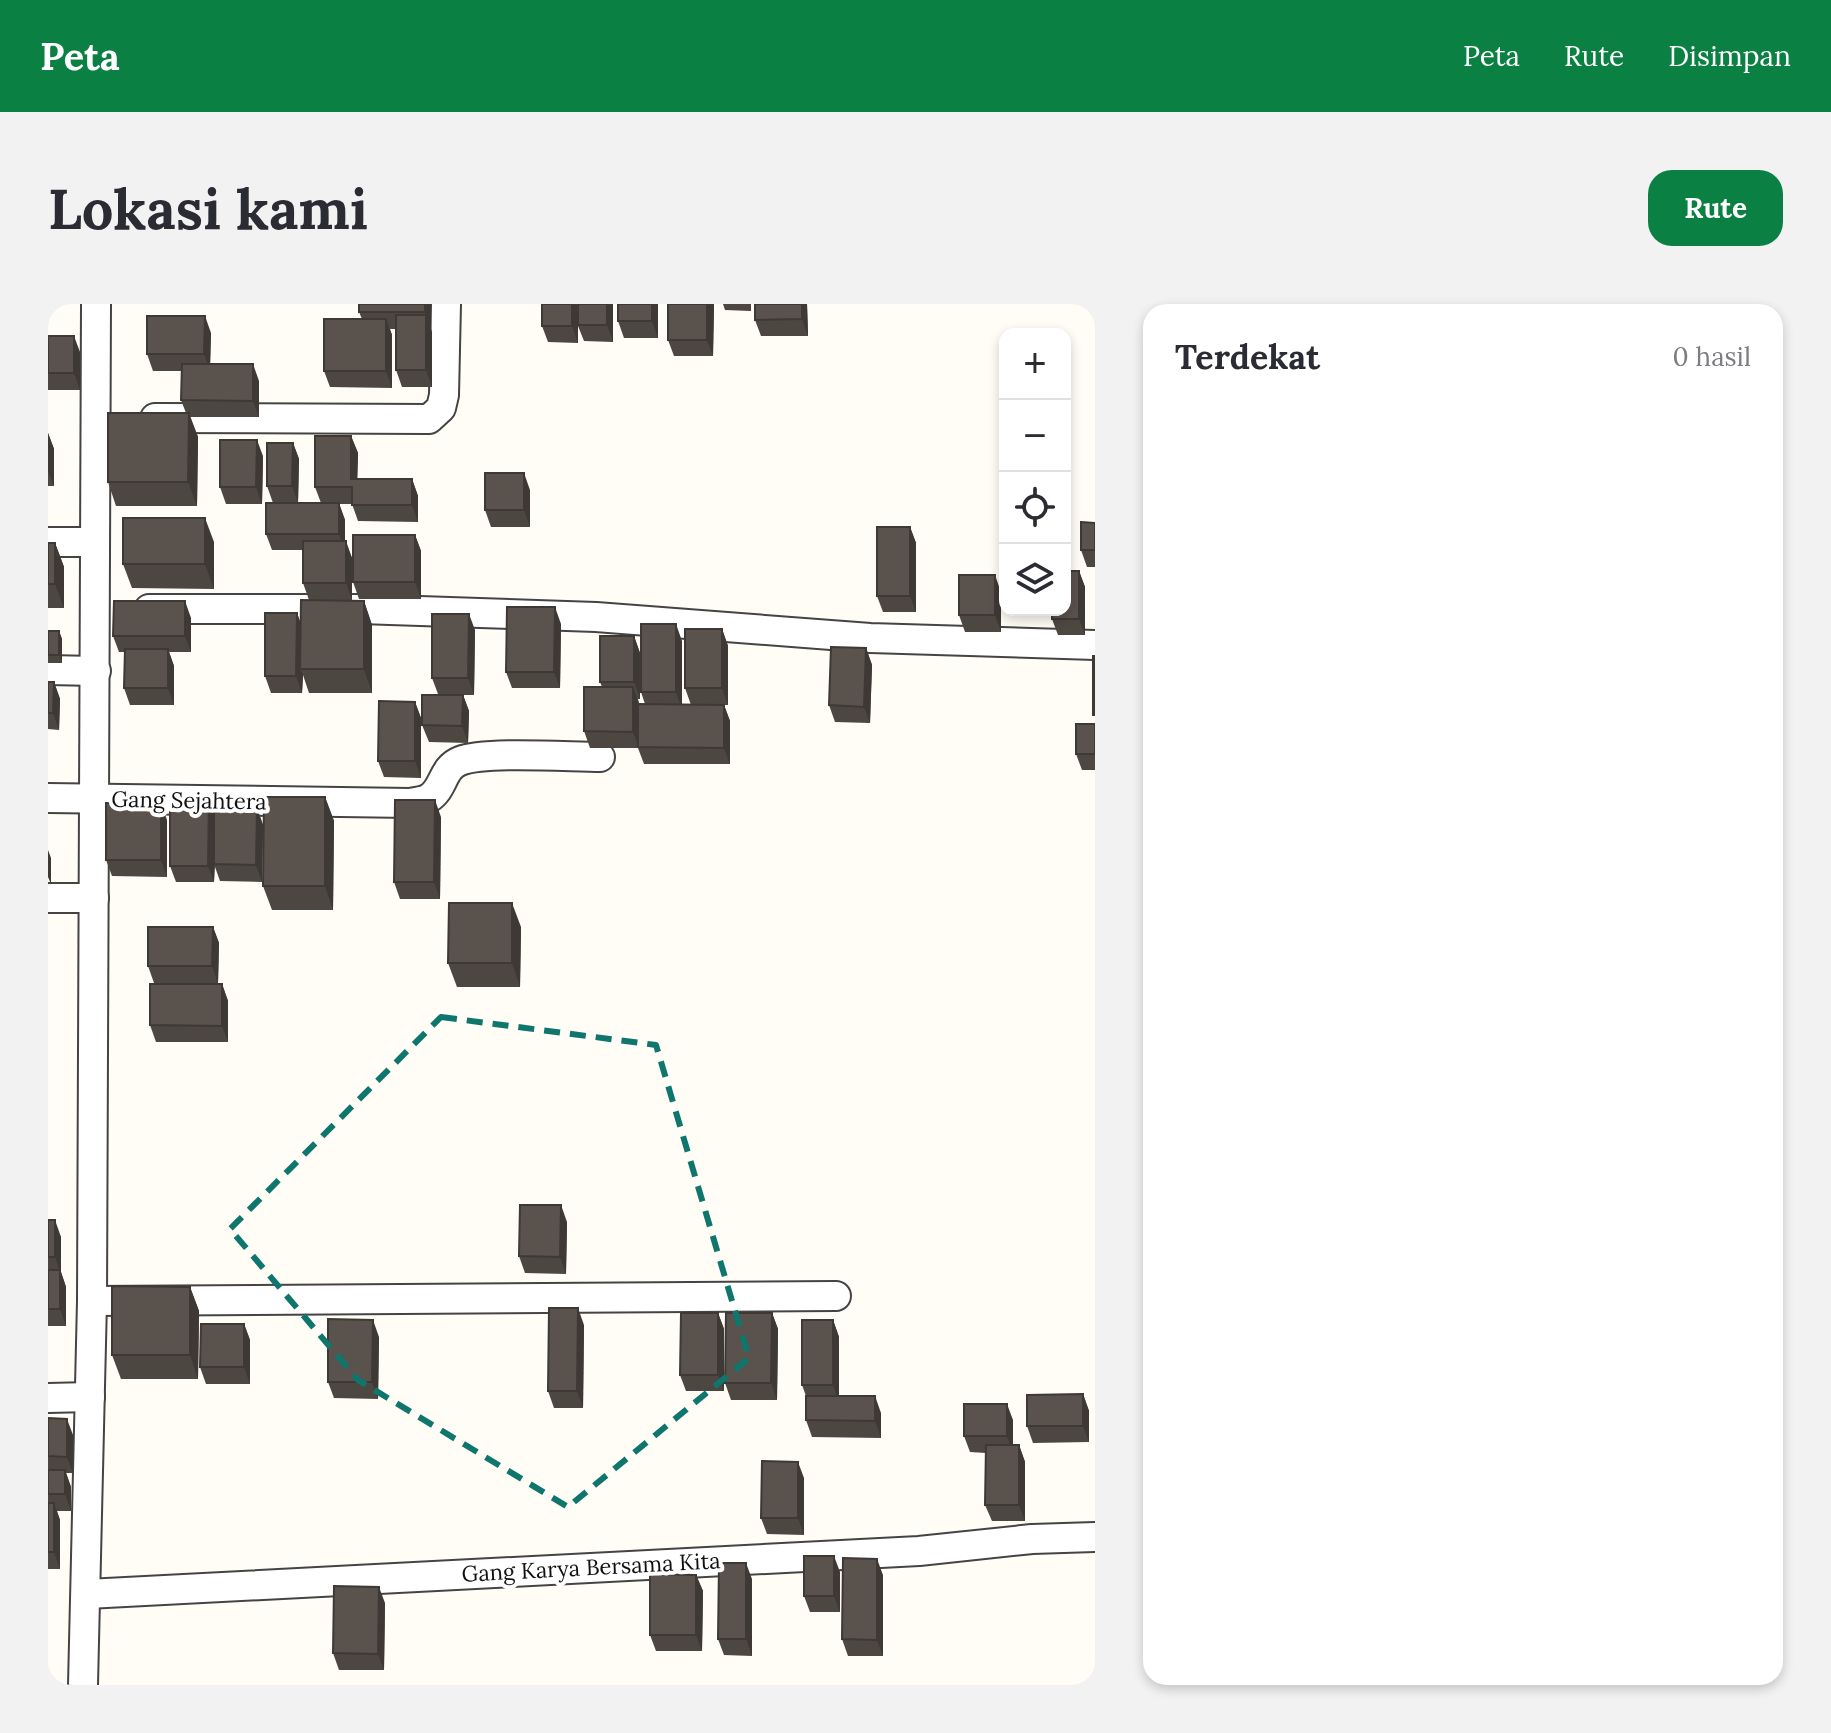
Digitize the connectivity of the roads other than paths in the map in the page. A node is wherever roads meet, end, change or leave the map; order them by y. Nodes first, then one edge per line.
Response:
1 (96, 304) edge
2 (446, 304) edge
3 (95, 417) junction
4 (48, 542) edge
5 (95, 542) junction
6 (96, 609) junction
7 (1095, 645) edge
8 (48, 670) edge
9 (96, 671) junction
10 (600, 757) dead end
11 (48, 798) edge
12 (95, 799) junction
13 (48, 898) edge
14 (94, 898) junction
15 (836, 1296) dead end
16 (92, 1301) junction
17 (90, 1397) junction
18 (48, 1398) edge
19 (1095, 1537) edge
20 (87, 1594) junction
21 (83, 1685) edge

1 - 3 street
2 - 3 street
3 - 5 street
4 - 5 street
5 - 6 street
6 - 7 street
6 - 9 street
8 - 9 street
9 - 12 street
10 - 12 street, Gang Sejahtera
11 - 12 street, Gang Sejahtera
12 - 14 street
13 - 14 street
14 - 16 street
15 - 16 street
16 - 17 street
17 - 18 street
17 - 20 street
19 - 20 street, Gang Karya Bersama Kita
20 - 21 street

